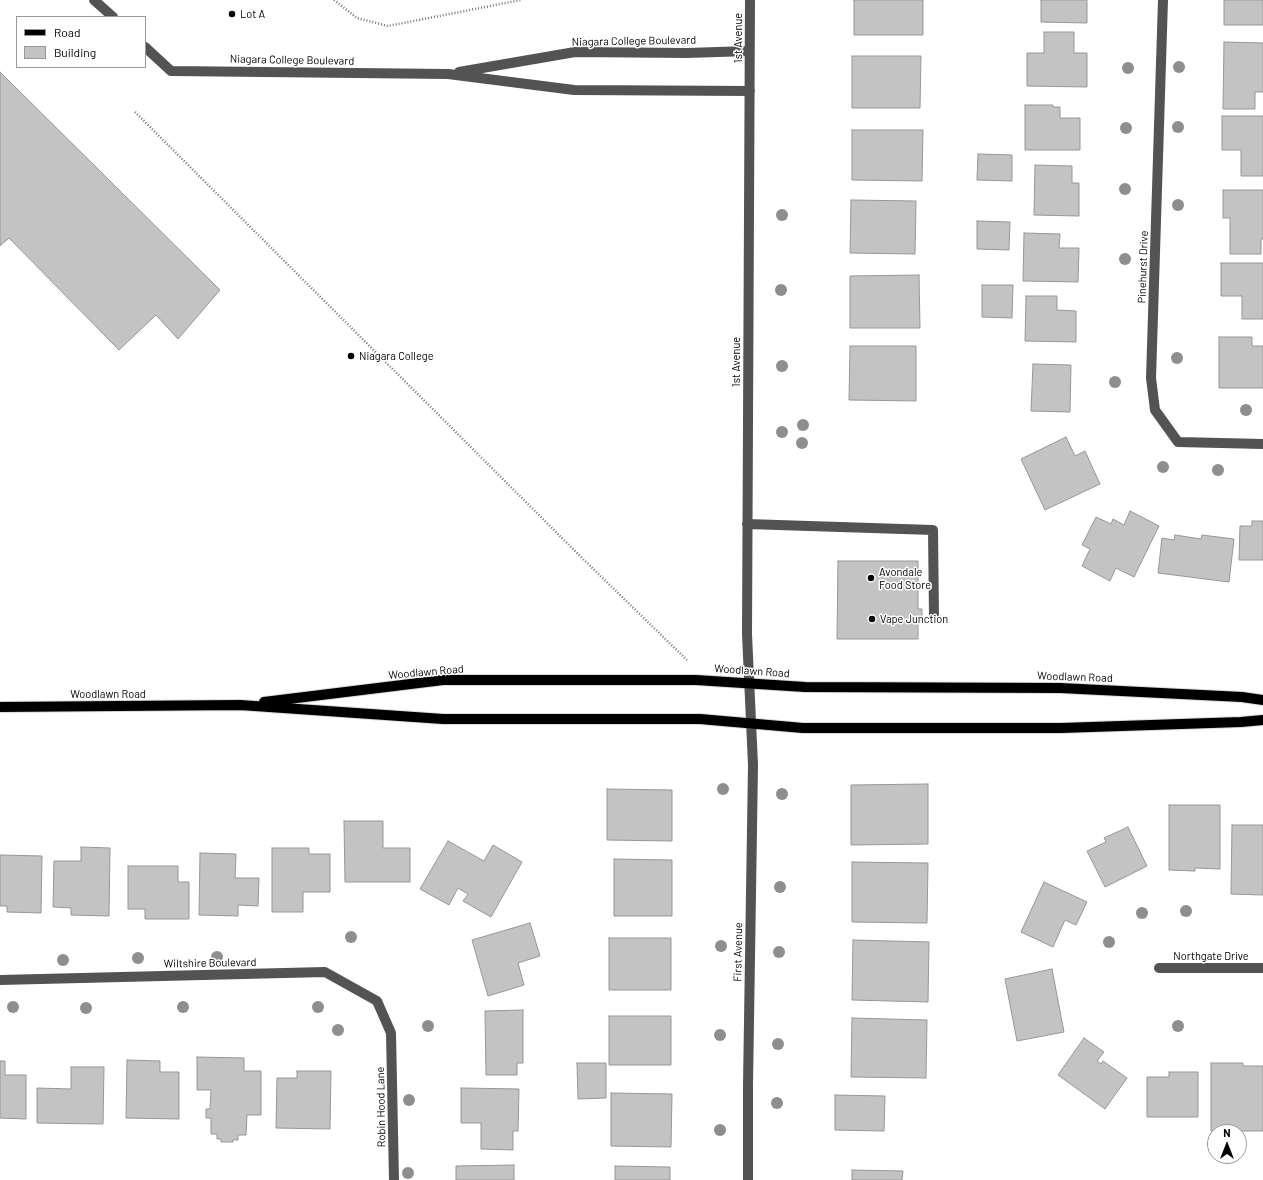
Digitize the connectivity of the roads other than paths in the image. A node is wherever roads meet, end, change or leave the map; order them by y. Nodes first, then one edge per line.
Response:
1 (94, 0) edge
2 (750, 0) edge
3 (1163, 0) edge
4 (112, 16) edge
5 (146, 48) edge
6 (749, 51) junction
7 (448, 74) junction
8 (750, 91) junction
9 (1263, 444) edge
10 (747, 524) junction
11 (934, 617) dead end
12 (749, 683) junction
13 (1263, 700) edge
14 (240, 705) junction
15 (0, 707) edge
16 (1263, 720) edge
17 (751, 724) junction
18 (1159, 968) dead end
19 (1263, 968) edge
20 (0, 980) edge
21 (392, 1034) joint
22 (394, 1180) edge
23 (748, 1180) edge

1 - 4 street
2 - 6 street, 1st Avenue
3 - 9 street, Pinehurst Drive
5 - 7 street, Niagara College Boulevard
6 - 7 street, Niagara College Boulevard
6 - 8 street, 1st Avenue
7 - 8 street, Niagara College Boulevard
8 - 10 street, 1st Avenue
10 - 11 street
10 - 12 street, 1st Avenue
12 - 13 main road, Woodlawn Road
12 - 14 main road, Woodlawn Road
12 - 17 street, 1st Avenue
14 - 15 main road, Woodlawn Road
14 - 17 main road, Woodlawn Road
16 - 17 main road, Woodlawn Road
17 - 23 street, First Avenue
18 - 19 street, Northgate Drive
20 - 21 street, Wiltshire Boulevard
21 - 22 street, Robin Hood Lane

